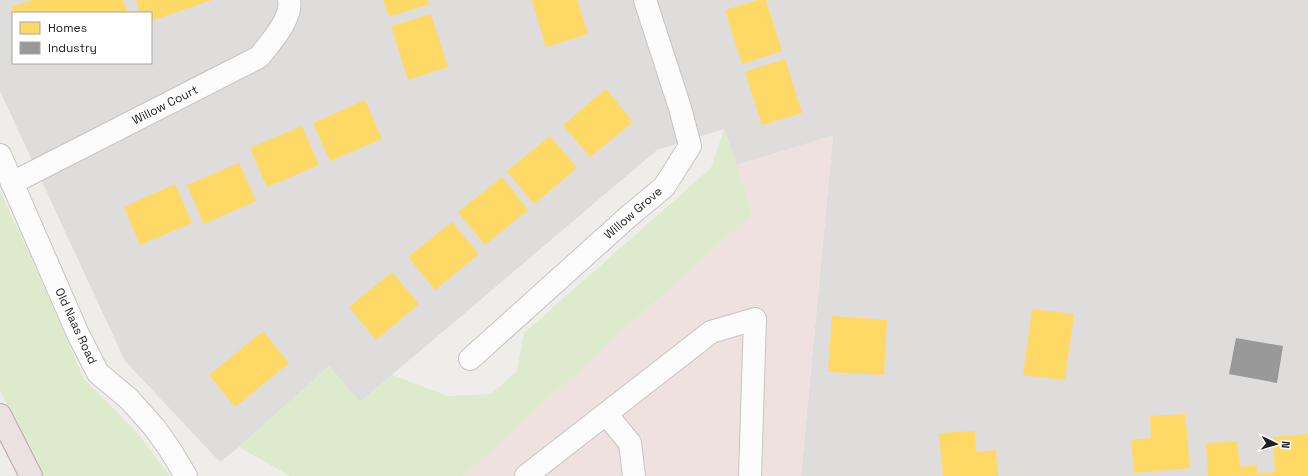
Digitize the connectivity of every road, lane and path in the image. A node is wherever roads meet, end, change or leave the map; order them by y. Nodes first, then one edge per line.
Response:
1 (289, 0) edge
2 (645, 0) edge
3 (0, 155) edge
4 (12, 183) junction
5 (470, 359) dead end
6 (606, 414) junction
7 (0, 416) edge
8 (0, 429) edge
9 (19, 476) edge
10 (31, 476) edge
11 (186, 476) edge
12 (526, 476) edge
13 (634, 476) edge
14 (750, 476) edge

1 - 4 street, Willow Court
2 - 5 street, Willow Grove
3 - 4 street, Old Naas Road
4 - 11 street, Old Naas Road
6 - 12 street
6 - 13 street
6 - 14 street
7 - 10 highway
8 - 9 street

